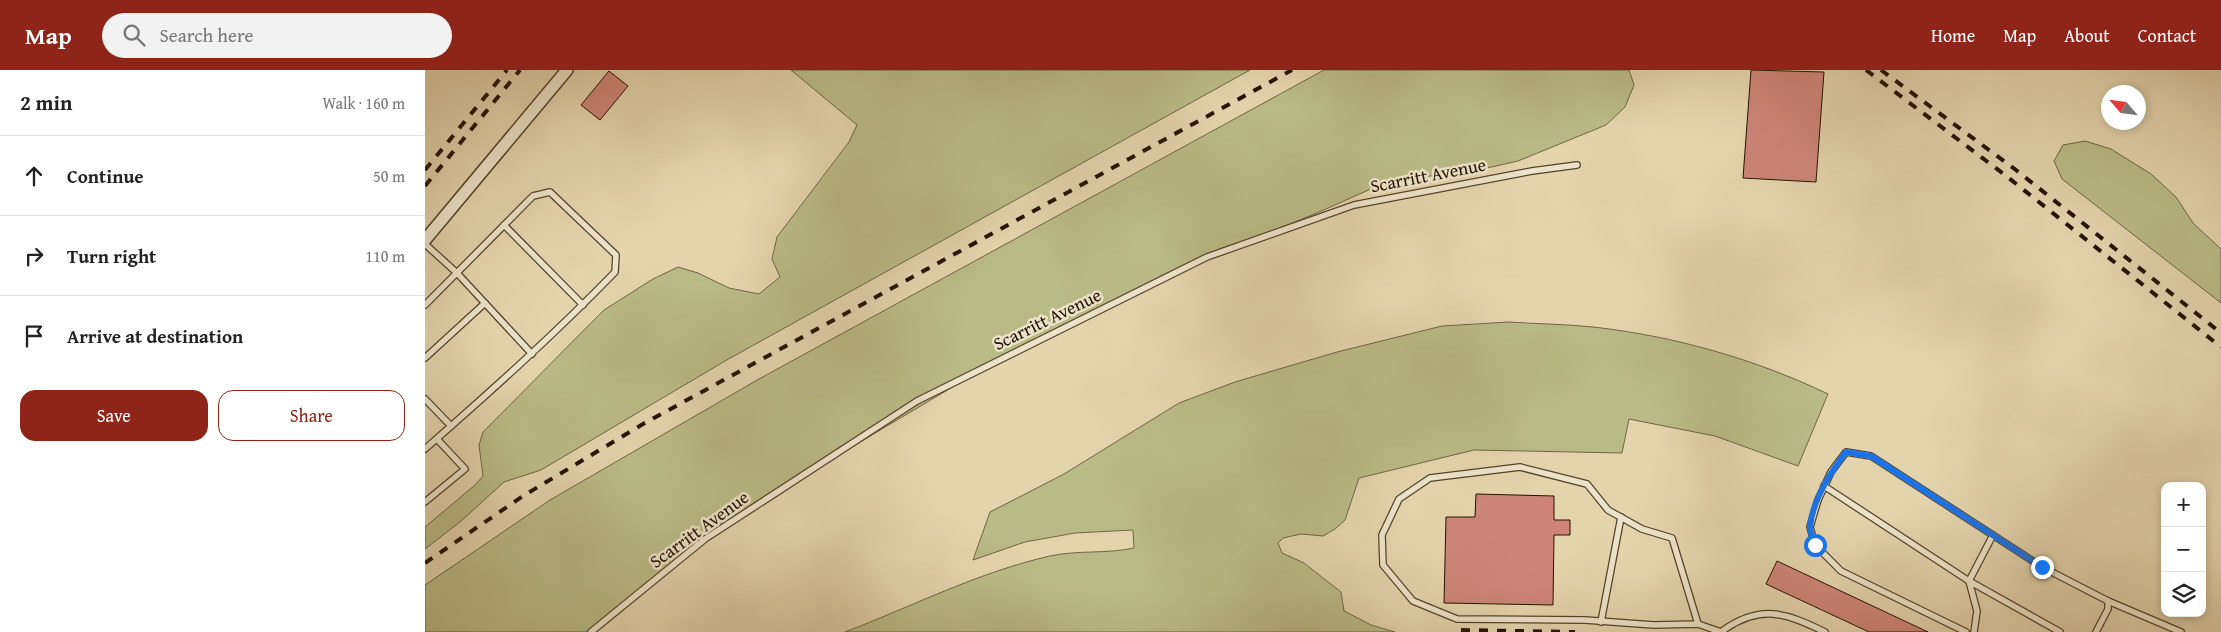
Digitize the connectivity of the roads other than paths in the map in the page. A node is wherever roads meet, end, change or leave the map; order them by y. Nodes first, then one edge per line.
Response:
1 (567, 70) edge
2 (1577, 165) dead end
3 (504, 225) junction
4 (425, 240) edge
5 (425, 244) edge
6 (457, 272) junction
7 (485, 303) junction
8 (425, 305) edge
9 (583, 306) junction
10 (533, 354) junction
11 (425, 358) edge
12 (425, 399) edge
13 (451, 426) junction
14 (437, 439) junction
15 (425, 449) edge
16 (1824, 486) junction
17 (425, 502) edge
18 (1621, 517) junction
19 (1993, 535) junction
20 (1969, 581) junction
21 (2108, 601) junction
22 (1601, 622) junction
23 (1698, 624) junction
24 (591, 632) edge
25 (1721, 632) edge
26 (1825, 632) edge
27 (1966, 632) edge
28 (1974, 632) edge
29 (2060, 632) edge
30 (2096, 632) edge
31 (2181, 632) edge

1 - 4 street
2 - 24 lane, Scarritt Avenue
3 - 6 lane
3 - 9 lane
3 - 9 lane
5 - 6 lane
6 - 7 lane
6 - 8 lane
7 - 10 lane
7 - 11 lane
9 - 10 lane
10 - 13 lane
12 - 13 lane
13 - 14 lane
14 - 15 lane
14 - 17 lane
16 - 19 lane
16 - 20 lane
16 - 27 lane
18 - 22 lane
18 - 22 lane
18 - 23 lane
19 - 20 lane
19 - 21 lane
20 - 28 lane
20 - 29 lane
21 - 30 lane
21 - 31 lane
22 - 23 lane
23 - 25 lane
25 - 26 lane

